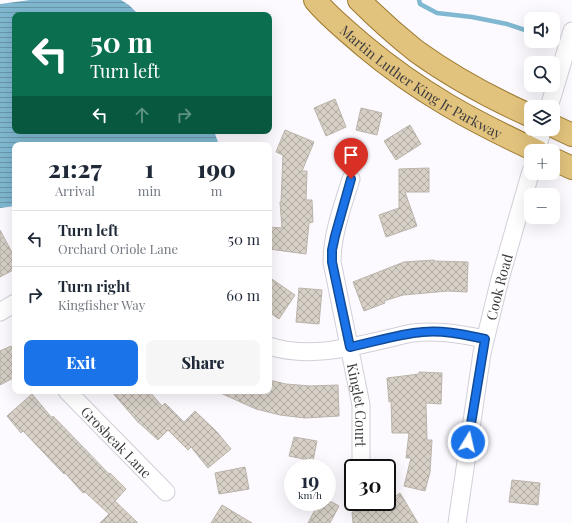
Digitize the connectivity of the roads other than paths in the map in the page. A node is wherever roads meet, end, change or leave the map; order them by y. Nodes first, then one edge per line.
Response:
1 (315, 0) edge
2 (359, 0) edge
3 (572, 31) edge
4 (551, 100) edge
5 (524, 113) edge
6 (560, 129) edge
7 (572, 135) edge
8 (524, 145) edge
9 (560, 162) edge
10 (572, 168) edge
11 (351, 179) dead end
12 (528, 180) edge
13 (485, 339) junction
14 (272, 347) edge
15 (350, 347) junction
16 (70, 394) edge
17 (361, 459) edge
18 (166, 492) dead end
19 (457, 523) edge

1 - 8 main road, Martin Luther King Jr Parkway
2 - 5 main road, Martin Luther King Jr Parkway
3 - 4 street
6 - 7 main road
9 - 10 main road
11 - 15 street, Kinglet Court
12 - 13 street, Cook Road
13 - 15 street
13 - 19 street, Cook Road
14 - 15 street
15 - 17 street, Kinglet Court
16 - 18 street, Grosbeak Lane

